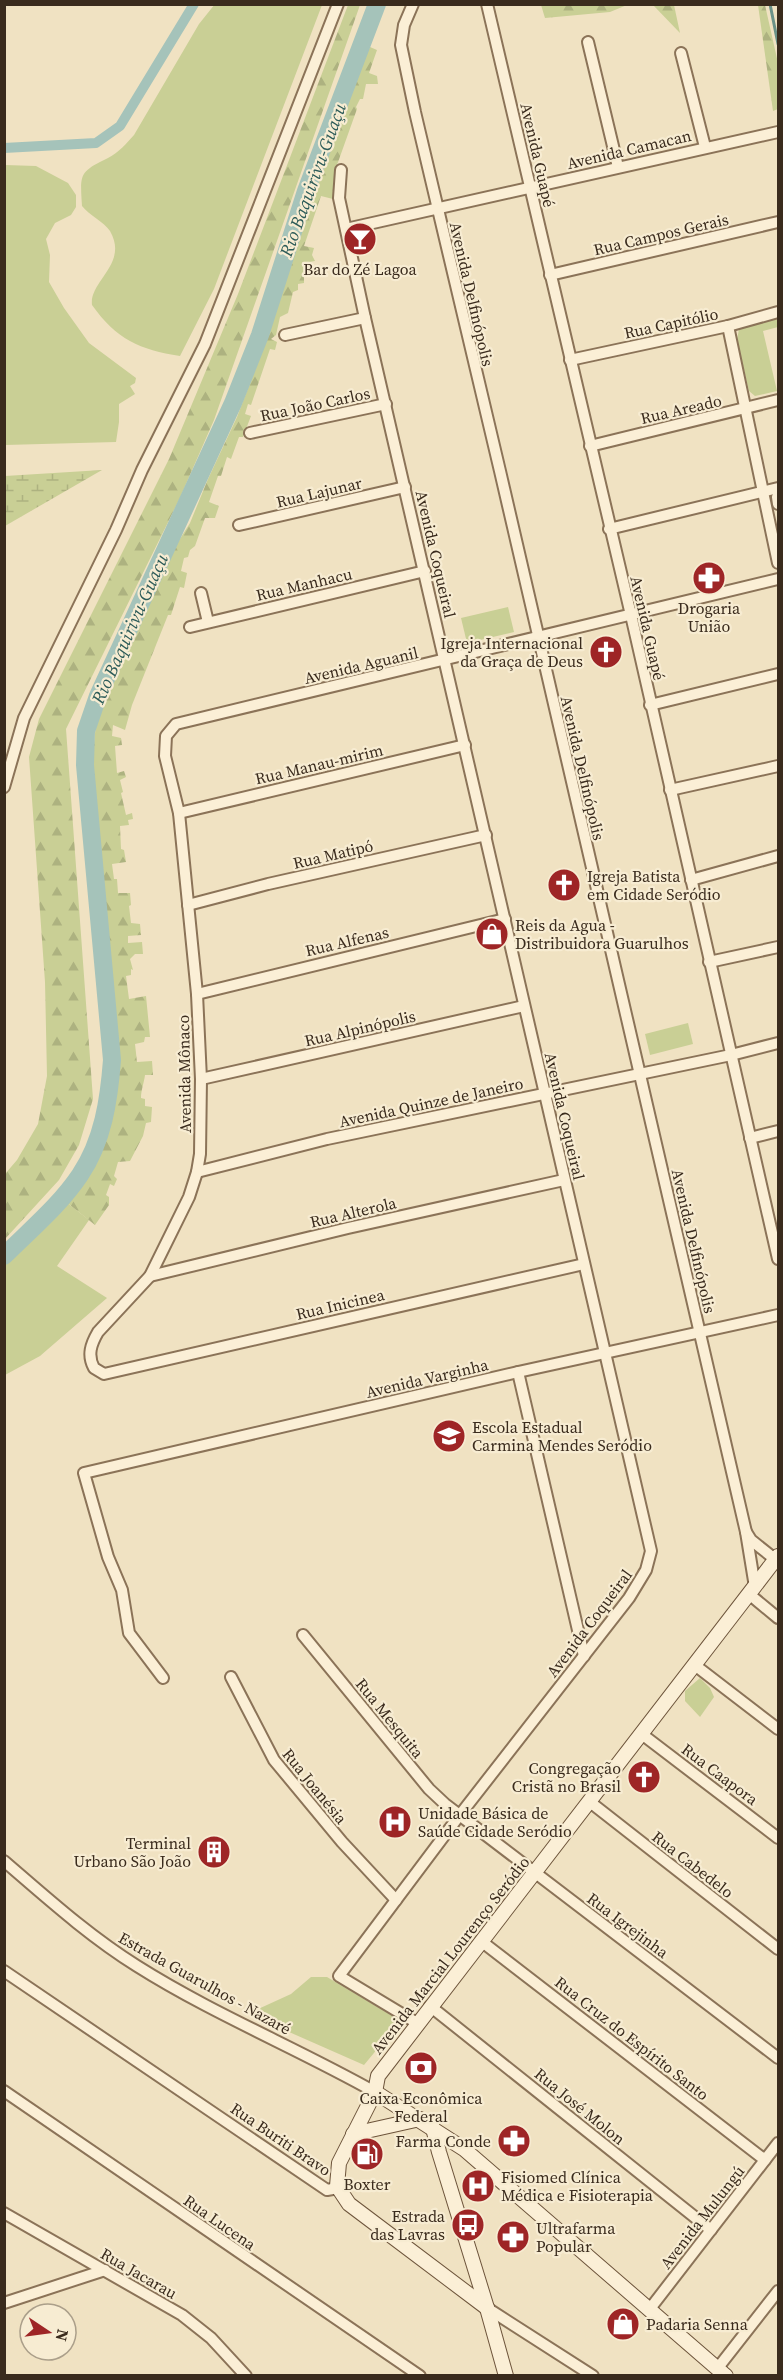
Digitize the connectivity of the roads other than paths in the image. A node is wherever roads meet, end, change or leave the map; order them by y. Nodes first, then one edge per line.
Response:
1 (338, 4) edge
2 (413, 4) edge
3 (487, 4) edge
4 (588, 42) dead end
5 (681, 53) dead end
6 (778, 132) edge
7 (705, 147) junction
8 (618, 167) junction
9 (341, 170) dead end
10 (530, 188) junction
11 (437, 209) junction
12 (778, 222) edge
13 (346, 229) junction
14 (550, 275) junction
15 (778, 312) edge
16 (365, 318) junction
17 (728, 326) junction
18 (285, 335) dead end
19 (570, 360) junction
20 (778, 400) edge
21 (386, 404) junction
22 (746, 409) junction
23 (250, 433) dead end
24 (590, 446) junction
25 (405, 487) junction
26 (762, 492) junction
27 (778, 496) edge
28 (239, 525) dead end
29 (609, 529) junction
30 (778, 564) edge
31 (425, 571) junction
32 (778, 579) edge
33 (201, 593) dead end
34 (631, 615) junction
35 (208, 622) junction
36 (190, 627) dead end
37 (538, 638) junction
38 (446, 660) junction
39 (778, 674) edge
40 (650, 705) junction
41 (166, 735) joint
42 (465, 745) junction
43 (778, 766) edge
44 (4, 787) edge
45 (670, 790) junction
46 (179, 813) junction
47 (486, 835) junction
48 (778, 856) edge
49 (691, 880) junction
50 (188, 905) junction
51 (505, 920) junction
52 (778, 947) edge
53 (709, 962) junction
54 (196, 994) junction
55 (524, 1006) junction
56 (778, 1043) edge
57 (731, 1055) junction
58 (640, 1074) junction
59 (201, 1079) junction
60 (544, 1093) junction
61 (778, 1131) edge
62 (750, 1138) junction
63 (197, 1172) junction
64 (564, 1180) junction
65 (775, 1224) edge
66 (778, 1259) edge
67 (584, 1264) junction
68 (150, 1276) junction
69 (778, 1315) edge
70 (700, 1333) junction
71 (605, 1353) junction
72 (518, 1372) junction
73 (104, 1374) joint
74 (746, 1532) junction
75 (777, 1558) edge
76 (752, 1591) junction
77 (778, 1618) edge
78 (303, 1635) dead end
79 (584, 1656) junction
80 (696, 1666) junction
81 (231, 1677) dead end
82 (163, 1678) dead end
83 (778, 1729) edge
84 (643, 1734) junction
85 (590, 1802) junction
86 (459, 1816) junction
87 (778, 1837) edge
88 (4, 1861) edge
89 (535, 1873) junction
90 (396, 1900) junction
91 (481, 1941) junction
92 (778, 1949) edge
93 (4, 1971) edge
94 (430, 2006) junction
95 (417, 2023) junction
96 (778, 2058) edge
97 (4, 2091) edge
98 (375, 2092) junction
99 (420, 2119) junction
100 (433, 2128) junction
101 (353, 2134) junction
102 (778, 2143) edge
103 (464, 2149) junction
104 (765, 2160) junction
105 (445, 2168) junction
106 (338, 2188) junction
107 (4, 2213) edge
108 (711, 2230) junction
109 (472, 2265) junction
110 (105, 2270) junction
111 (444, 2275) junction
112 (778, 2291) edge
113 (4, 2303) edge
114 (487, 2308) junction
115 (649, 2310) junction
116 (721, 2372) edge
117 (246, 2376) edge
118 (420, 2376) edge
119 (506, 2376) edge
120 (593, 2376) edge

1 - 44 street
2 - 11 street, Avenida Delfinópolis
3 - 10 street, Avenida Guapé
4 - 8 street
5 - 7 street
6 - 7 street, Avenida Camacan
7 - 8 street, Avenida Camacan
8 - 10 street, Avenida Camacan
9 - 13 street, Avenida Coqueiral
10 - 11 street, Avenida Camacan
10 - 14 street, Avenida Guapé
11 - 13 street, Avenida Camacan
11 - 37 street, Avenida Delfinópolis
12 - 14 street, Rua Campos Gerais
13 - 16 street, Avenida Coqueiral
14 - 19 street, Avenida Guapé
15 - 17 street, Rua Capitólio
16 - 18 street
16 - 21 street, Avenida Coqueiral
17 - 19 street, Rua Capitólio
17 - 22 street
19 - 24 street, Avenida Guapé
20 - 22 street, Rua Areado
21 - 23 street, Rua João Carlos
21 - 25 street, Avenida Coqueiral
22 - 24 street, Rua Areado
22 - 26 street
24 - 29 street, Avenida Guapé
25 - 28 street, Rua Lajunar
25 - 31 street, Avenida Coqueiral
26 - 27 street
26 - 29 street
26 - 30 street
29 - 34 street, Avenida Guapé
31 - 35 street, Rua Manhacu
31 - 38 street, Avenida Coqueiral
32 - 34 street, Avenida Aguanil
33 - 35 street
34 - 37 street, Avenida Aguanil
34 - 40 street, Avenida Guapé
35 - 36 street, Rua Manhacu
37 - 38 street, Avenida Aguanil
37 - 58 street, Avenida Delfinópolis
38 - 41 street, Avenida Aguanil
38 - 42 street, Avenida Coqueiral
39 - 40 street
40 - 45 street, Avenida Guapé
41 - 46 street, Avenida Mônaco
42 - 46 street, Rua Manau-mirim
42 - 47 street, Avenida Coqueiral
43 - 45 street
45 - 49 street, Avenida Guapé
46 - 50 street, Avenida Mônaco
47 - 50 street, Rua Matipó
47 - 51 street, Avenida Coqueiral
48 - 49 street
49 - 53 street, Avenida Guapé
50 - 54 street, Avenida Mônaco
51 - 54 street, Rua Alfenas
51 - 55 street, Avenida Coqueiral
52 - 53 street
53 - 57 street, Avenida Guapé
54 - 59 street, Avenida Mônaco
55 - 59 street, Rua Alpinópolis
55 - 60 street, Avenida Coqueiral
56 - 57 street, Avenida Quinze de Janeiro
57 - 58 street, Avenida Quinze de Janeiro
57 - 62 street, Avenida Guapé
58 - 60 street, Avenida Quinze de Janeiro
58 - 70 street, Avenida Delfinópolis
59 - 63 street, Avenida Mônaco
60 - 63 street, Avenida Quinze de Janeiro
60 - 64 street, Avenida Coqueiral
61 - 62 street
62 - 65 street, Avenida Guapé
63 - 68 street, Avenida Mônaco
64 - 67 street, Avenida Coqueiral
64 - 68 street, Rua Alterola
65 - 66 street, Avenida Guapé
67 - 71 street, Avenida Coqueiral
67 - 73 street, Rua Inicinea
68 - 73 street, Avenida Mônaco
69 - 70 street, Avenida Varginha
70 - 71 street, Avenida Varginha
70 - 74 street, Avenida Delfinópolis
71 - 72 street, Avenida Varginha
71 - 79 street, Avenida Coqueiral
72 - 79 street
72 - 82 street, Avenida Varginha
74 - 75 street
74 - 76 street, Avenida Delfinópolis
75 - 76 main road, Avenida Marcial Lourenço Seródio
76 - 77 street
76 - 80 main road, Avenida Marcial Lourenço Seródio
78 - 86 street, Rua Mesquita
79 - 86 street, Avenida Coqueiral
80 - 83 street
80 - 84 main road, Avenida Marcial Lourenço Seródio
81 - 90 street, Rua Joanésia
84 - 85 main road, Avenida Marcial Lourenço Seródio
84 - 87 street, Rua Caapora
85 - 89 main road, Avenida Marcial Lourenço Seródio
85 - 92 street, Rua Cabedelo
86 - 89 street, Rua Igrejinha
86 - 90 street, Avenida Coqueiral
88 - 98 street, Estrada Guarulhos - Nazaré
89 - 91 main road, Avenida Marcial Lourenço Seródio
89 - 96 street, Rua Igrejinha
90 - 95 street, Avenida Coqueiral
91 - 94 main road, Avenida Marcial Lourenço Seródio
91 - 104 street, Rua Cruz do Espírito Santo
93 - 106 street, Rua Buriti Bravo
94 - 95 main road, Avenida Marcial Lourenço Seródio
94 - 108 street, Rua José Molon
95 - 98 main road, Avenida Marcial Lourenço Seródio
97 - 118 street, Rua Lucena
98 - 99 main road
98 - 101 main road, Avenida Marcial Lourenço Seródio
99 - 100 main road
99 - 101 main road
100 - 103 main road
100 - 105 main road
101 - 106 main road, Avenida Marcial Lourenço Seródio
102 - 104 street, Avenida Mulungú
103 - 105 main road
103 - 115 main road
104 - 108 street, Avenida Mulungú
105 - 109 main road
106 - 111 main road, Rua Buriti Bravo
107 - 110 street, Rua Jacarau
108 - 115 street, Avenida Mulungú
109 - 111 main road
109 - 114 main road
110 - 113 street
110 - 117 street, Rua Jacarau
111 - 114 main road, Rua Buriti Bravo
112 - 116 street
114 - 119 main road
114 - 120 street, Rua Buriti Bravo
115 - 116 main road

